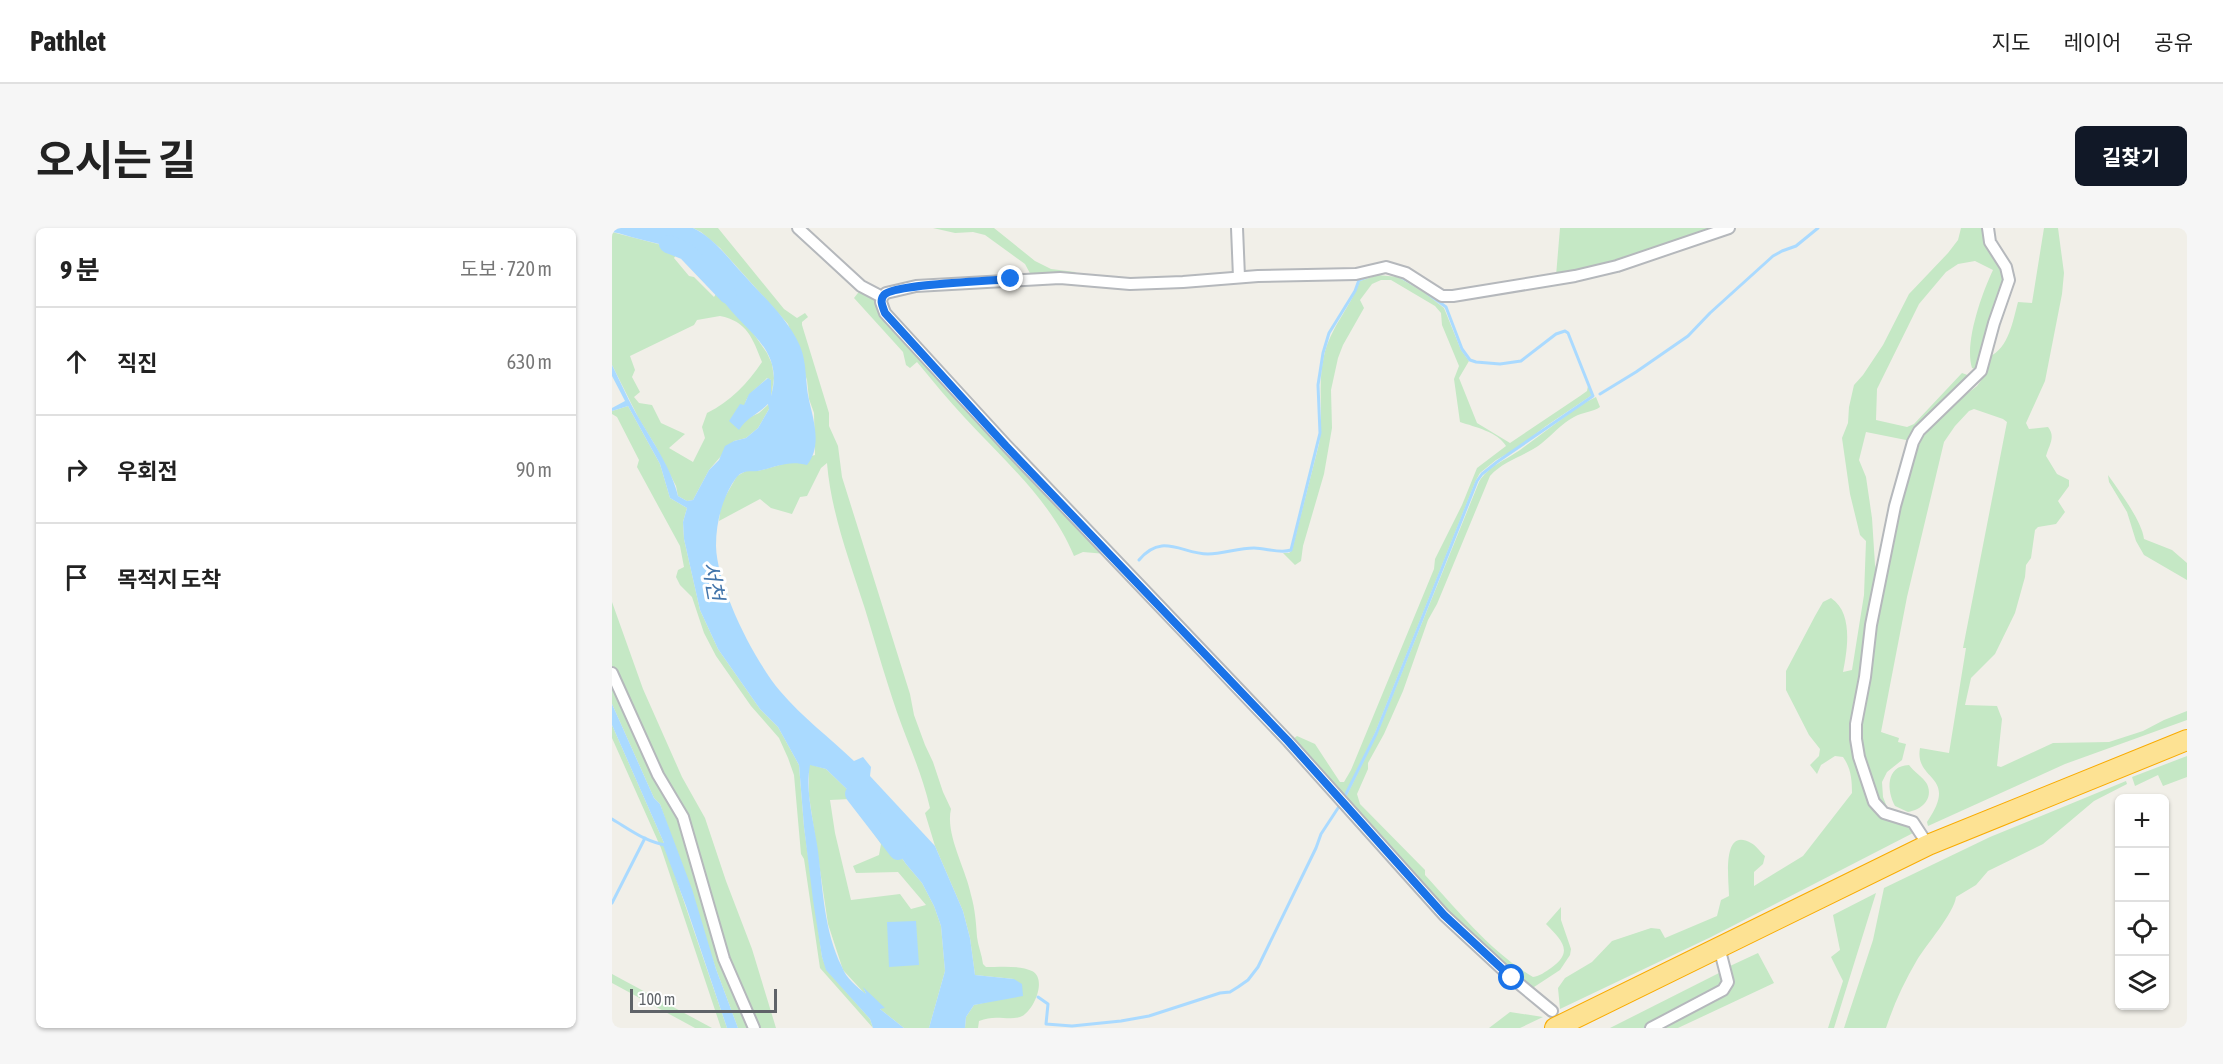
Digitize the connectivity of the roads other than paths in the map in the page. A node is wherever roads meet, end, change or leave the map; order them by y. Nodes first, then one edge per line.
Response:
1 (798, 228) edge
2 (1237, 228) edge
3 (1729, 228) edge
4 (1988, 228) edge
5 (1239, 277) junction
6 (882, 297) junction
7 (612, 673) edge
8 (2187, 740) edge
9 (1928, 845) junction
10 (1719, 947) junction
11 (1554, 1020) edge
12 (754, 1028) edge
13 (1651, 1028) edge

1 - 6 street
2 - 5 street
3 - 5 street
4 - 9 street
5 - 6 street
6 - 11 street
7 - 12 street
8 - 9 highway
9 - 10 highway
10 - 11 highway
10 - 13 street

